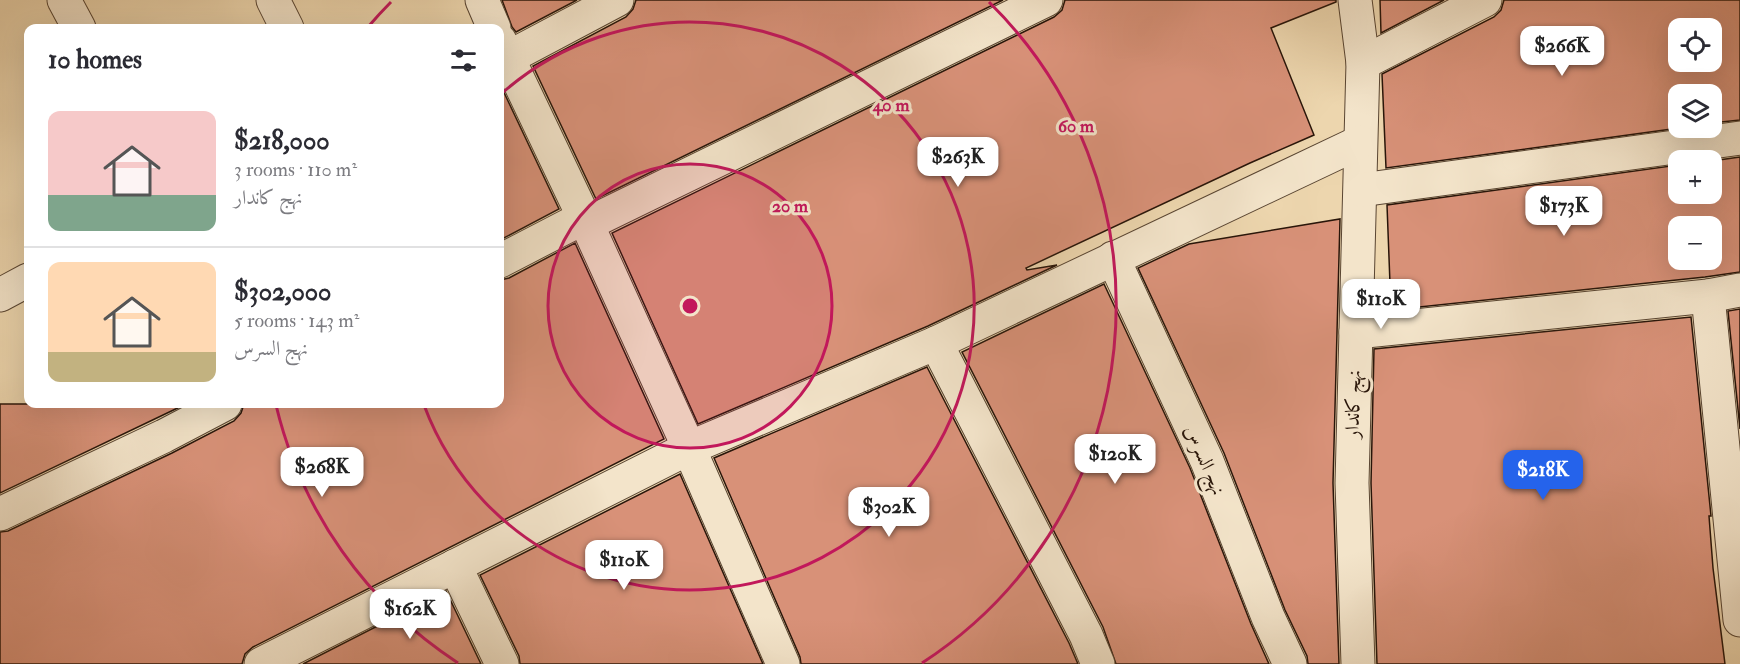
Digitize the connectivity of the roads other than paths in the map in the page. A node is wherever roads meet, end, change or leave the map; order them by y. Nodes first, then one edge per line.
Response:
1 (64, 0) edge
2 (273, 0) edge
3 (482, 0) edge
4 (617, 0) edge
5 (1046, 0) edge
6 (1355, 0) edge
7 (1485, 0) edge
8 (77, 24) edge
9 (285, 24) edge
10 (492, 24) edge
11 (504, 53) edge
12 (504, 58) edge
13 (1363, 63) junction
14 (1740, 138) edge
15 (1360, 142) junction
16 (1361, 190) junction
17 (585, 221) junction
18 (1113, 258) junction
19 (504, 259) edge
20 (24, 282) edge
21 (1740, 290) edge
22 (0, 295) edge
23 (1708, 296) junction
24 (1356, 332) junction
25 (936, 343) junction
26 (217, 408) edge
27 (689, 447) junction
28 (0, 514) edge
29 (455, 566) junction
30 (1740, 620) edge
31 (261, 664) edge
32 (502, 664) edge
33 (783, 664) edge
34 (1098, 664) edge
35 (1290, 664) edge
36 (1358, 664) edge

1 - 8 street
2 - 9 street
3 - 10 street
4 - 11 street
5 - 17 street
6 - 13 street, نهج كاندار
7 - 13 street
12 - 17 street
13 - 15 street, نهج كاندار
14 - 16 street
15 - 16 street, نهج كاندار
15 - 18 street
16 - 24 street, نهج كاندار
17 - 19 street
17 - 27 street
18 - 25 street
18 - 35 street, نهج السرس
20 - 22 street
21 - 23 street
23 - 24 street
23 - 30 street
24 - 36 street, نهج كاندار
25 - 27 street
25 - 34 street
26 - 28 street
27 - 29 street
27 - 33 street
29 - 31 street
29 - 32 street

